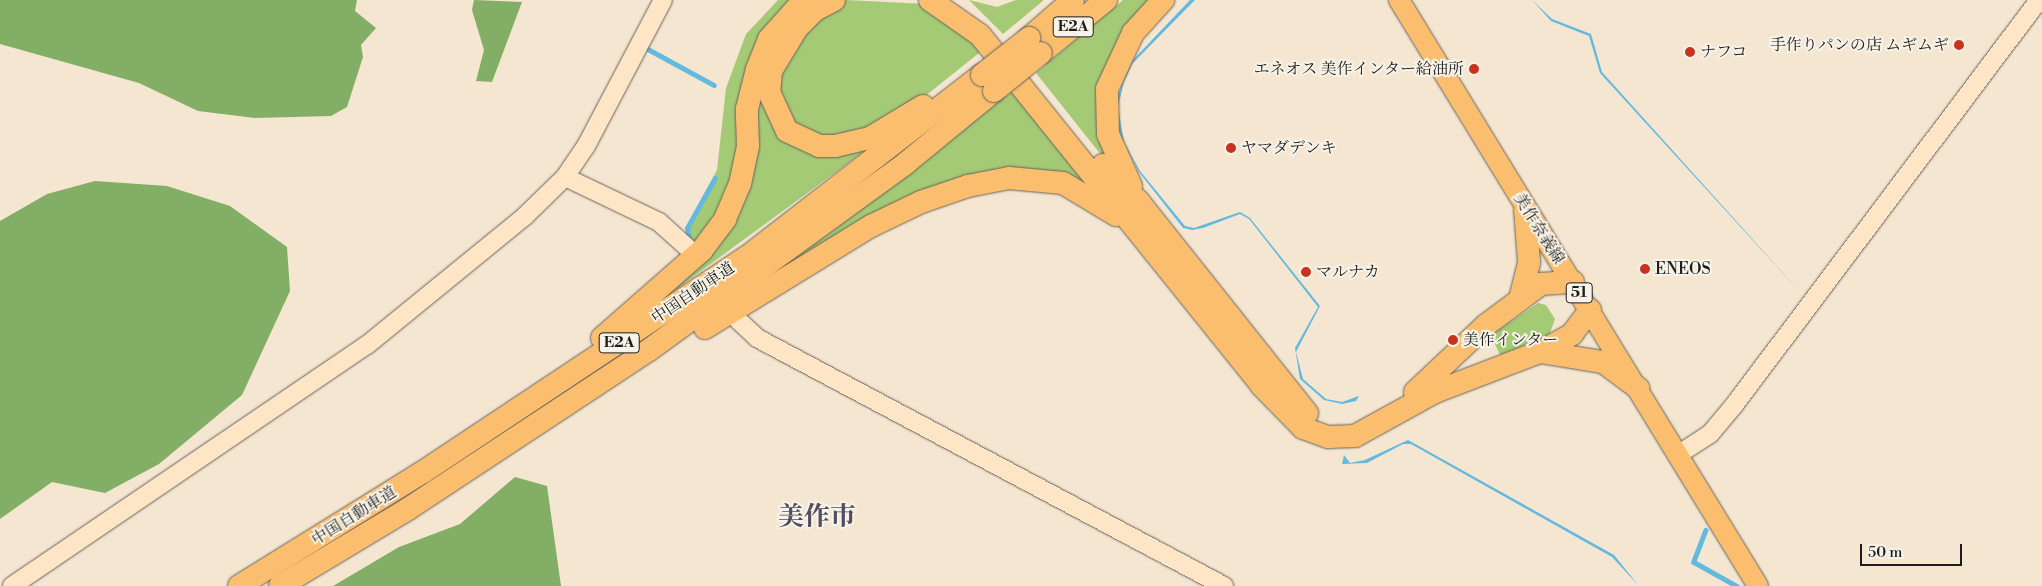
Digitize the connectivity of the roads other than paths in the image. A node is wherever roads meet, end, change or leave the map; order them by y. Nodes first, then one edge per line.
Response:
1 (664, 0) edge
2 (804, 0) edge
3 (834, 0) edge
4 (930, 0) edge
5 (960, 0) edge
6 (1073, 0) edge
7 (1106, 0) edge
8 (1163, 0) edge
9 (1398, 0) edge
10 (2039, 0) edge
11 (1035, 46) junction
12 (988, 83) junction
13 (961, 92) junction
14 (565, 177) junction
15 (1138, 202) junction
16 (1525, 209) junction
17 (1144, 238) junction
18 (690, 250) tunnel mouth
19 (1573, 282) junction
20 (1520, 299) junction
21 (1590, 310) junction
22 (738, 320) dead end
23 (1540, 352) junction
24 (1638, 388) junction
25 (561, 410) junction
26 (1679, 454) junction
27 (424, 472) junction
28 (12, 586) edge
29 (239, 586) edge
30 (280, 586) edge
31 (1224, 586) edge
32 (1758, 586) edge

1 - 14 street
2 - 27 highway
3 - 13 highway
4 - 17 highway
5 - 15 highway
6 - 11 highway, 中国自動車道 / E2A
7 - 11 highway, 中国自動車道 / E2A
8 - 15 highway
9 - 16 main road, 美作奈義線 / 51
10 - 26 street
11 - 12 highway, 中国自動車道 / E2A, bridge
12 - 13 highway, 中国自動車道 / E2A
12 - 25 highway, 中国自動車道 / E2A
13 - 27 highway, 中国自動車道 / E2A
14 - 18 street
14 - 28 street
15 - 20 highway
16 - 19 main road, 美作奈義線 / 51
16 - 20 highway
17 - 23 highway
17 - 25 highway
19 - 20 highway
19 - 21 main road, 美作奈義線 / 51
21 - 23 highway
21 - 24 main road, 美作奈義線 / 51
22 - 31 street
23 - 24 highway
24 - 26 main road, 美作奈義線 / 51
25 - 30 highway, 中国自動車道 / E2A
26 - 32 main road, 美作奈義線 / 51
27 - 29 highway, 中国自動車道 / E2A

